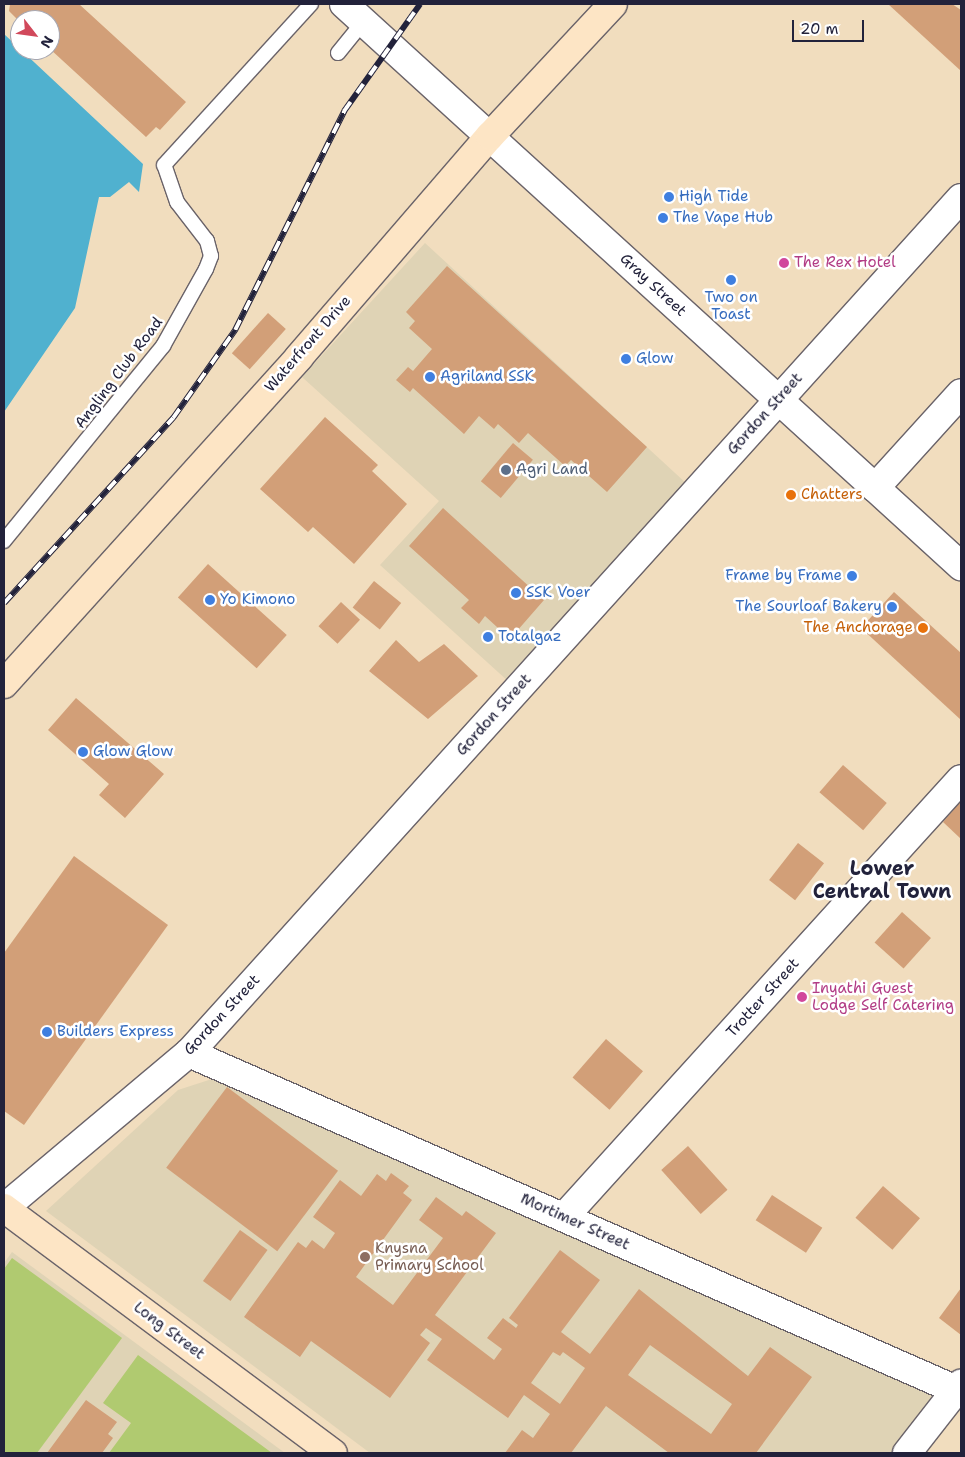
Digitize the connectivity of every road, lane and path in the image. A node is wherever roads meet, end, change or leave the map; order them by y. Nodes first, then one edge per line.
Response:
1 (311, 4) edge
2 (613, 4) edge
3 (354, 13) edge
4 (338, 53) dead end
5 (490, 136) junction
6 (961, 198) edge
7 (961, 393) edge
8 (776, 401) junction
9 (875, 488) junction
10 (4, 540) edge
11 (961, 566) edge
12 (4, 684) edge
13 (961, 779) edge
14 (189, 1053) junction
15 (4, 1208) edge
16 (564, 1216) junction
17 (960, 1388) edge
18 (333, 1453) edge
19 (907, 1453) edge

1 - 10 lane, Angling Club Road
2 - 5 street, Waterfront Drive
3 - 4 lane
3 - 5 street, Gray Street
5 - 8 street, Gray Street
5 - 12 street, Waterfront Drive
6 - 8 street, Gordon Street
7 - 9 street
8 - 9 street, Gray Street
8 - 14 street, Gordon Street
9 - 11 street, Gray Street
13 - 16 street, Trotter Street
14 - 15 street, Gordon Street
14 - 16 street, Mortimer Street
15 - 18 street, Long Street
16 - 17 street, Mortimer Street
17 - 19 street

